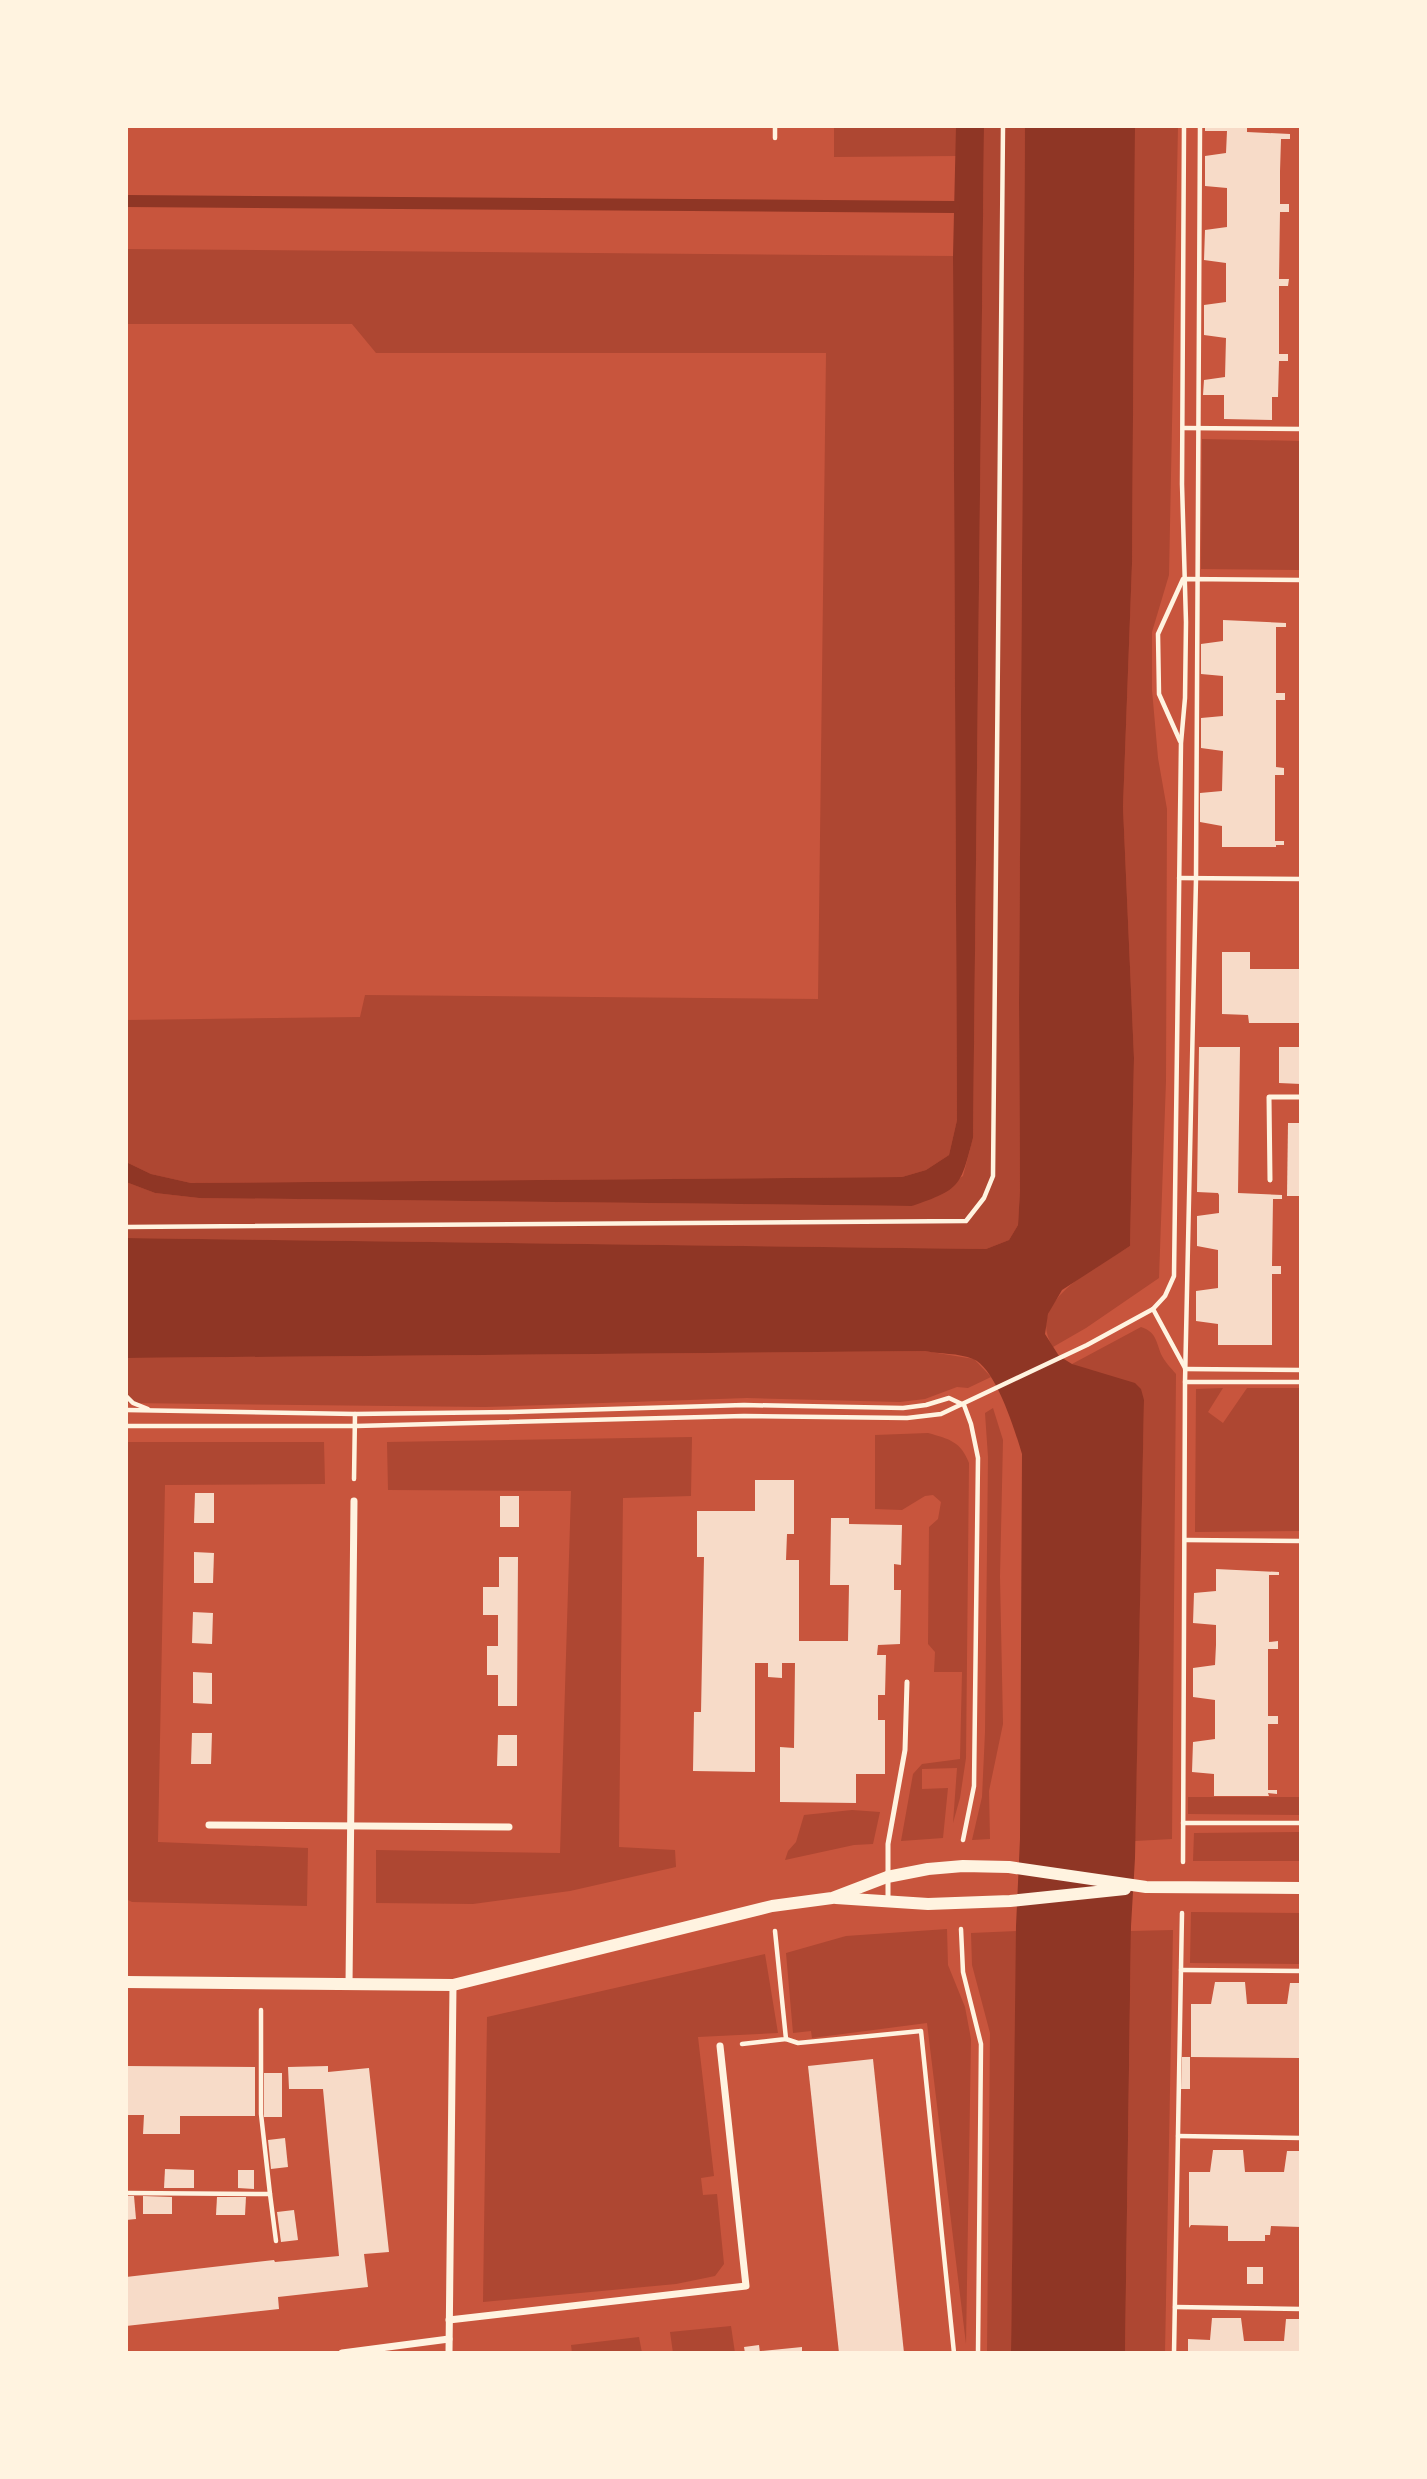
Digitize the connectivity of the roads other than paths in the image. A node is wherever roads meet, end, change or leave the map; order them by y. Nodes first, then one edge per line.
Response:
1 (1301, 1097) edge
2 (1270, 1180) dead end
3 (354, 1501) road end
4 (907, 1682) dead end
5 (209, 1825) dead end
6 (350, 1827) junction
7 (509, 1827) dead end
8 (887, 1877) junction
9 (1146, 1887) junction
10 (1301, 1888) edge
11 (832, 1898) junction
12 (888, 1903) junction
13 (126, 1982) edge
14 (453, 1985) junction
15 (349, 1986) junction
16 (720, 2046) road end
17 (449, 2320) junction
18 (449, 2339) junction
19 (342, 2353) edge
20 (449, 2353) edge

1 - 2 lane
3 - 6 street
4 - 8 lane
5 - 6 street
6 - 7 street
6 - 15 street
8 - 9 street
8 - 11 street
8 - 12 lane
9 - 10 street
9 - 12 street
11 - 12 street
11 - 14 street
13 - 15 street
14 - 15 street
14 - 17 street
16 - 17 street
17 - 18 street
18 - 19 street
18 - 20 street

